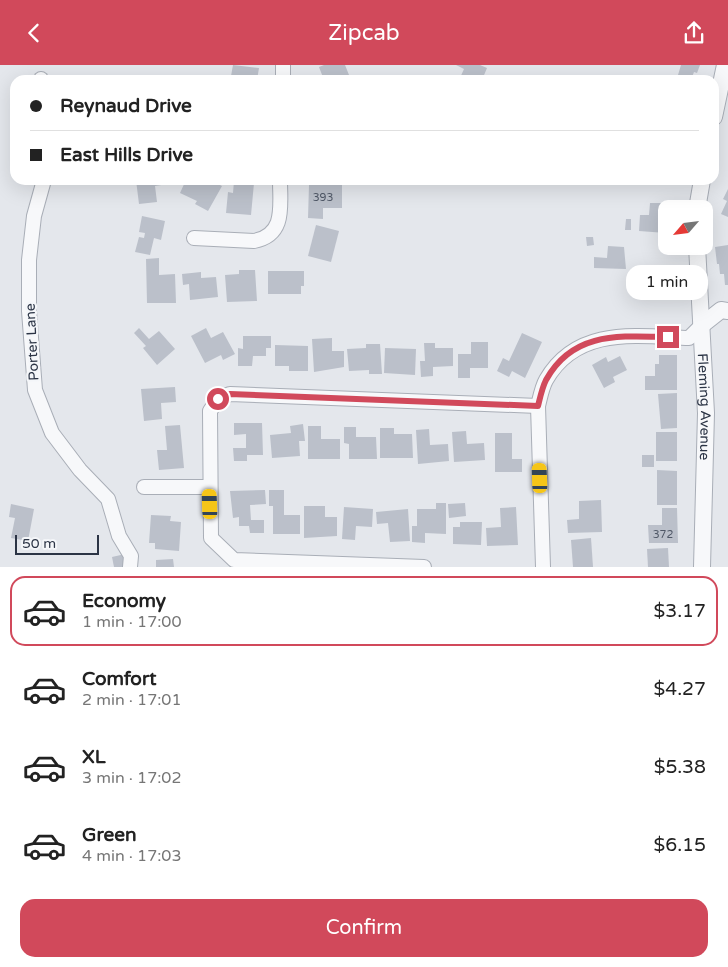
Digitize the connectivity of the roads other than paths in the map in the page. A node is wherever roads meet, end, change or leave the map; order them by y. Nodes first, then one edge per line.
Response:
1 (725, 65) edge
2 (719, 113) edge
3 (43, 185) edge
4 (280, 185) edge
5 (701, 185) edge
6 (699, 200) edge
7 (194, 238) dead end
8 (698, 255) edge
9 (728, 311) edge
10 (702, 325) junction
11 (538, 406) junction
12 (144, 487) dead end
13 (209, 487) junction
14 (130, 567) edge
15 (424, 567) edge
16 (543, 567) edge
17 (702, 567) edge

1 - 2 street
3 - 14 street, Porter Lane
4 - 7 street
5 - 6 street
8 - 10 street, Fleming Avenue
9 - 10 street
10 - 11 street
10 - 17 street, Fleming Avenue
11 - 13 street
11 - 16 street
12 - 13 street
13 - 15 street

